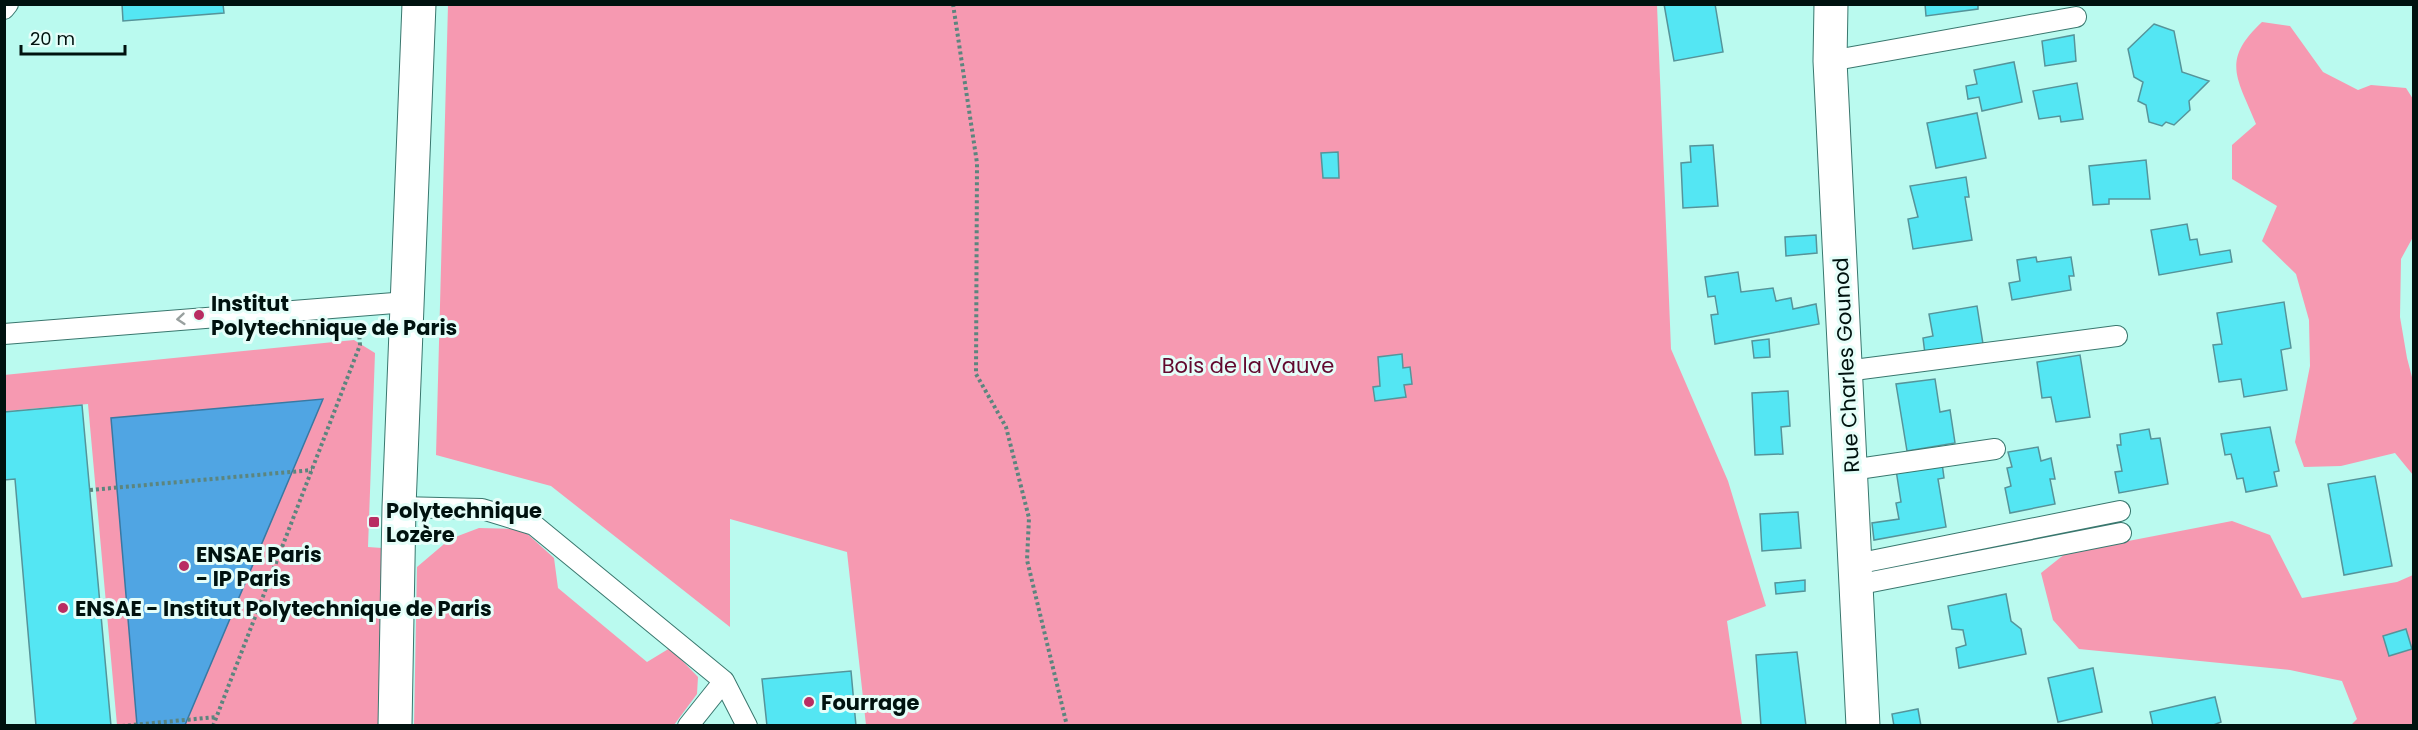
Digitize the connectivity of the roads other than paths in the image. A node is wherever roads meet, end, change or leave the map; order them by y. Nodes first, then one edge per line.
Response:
1 (8, 4) edge
2 (419, 4) edge
3 (1831, 4) edge
4 (4, 9) edge
5 (2076, 18) dead end
6 (1830, 61) junction
7 (407, 302) junction
8 (4, 334) edge
9 (2117, 336) dead end
10 (1846, 371) junction
11 (1995, 449) dead end
12 (1851, 470) junction
13 (399, 507) junction
14 (2120, 511) dead end
15 (2121, 532) dead end
16 (1856, 575) junction
17 (724, 681) junction
18 (394, 726) edge
19 (688, 726) edge
20 (747, 726) edge
21 (1863, 726) edge

1 - 4 lane
2 - 7 street
3 - 6 street, Rue Charles Gounod
5 - 6 lane
6 - 10 street, Rue Charles Gounod
7 -> 8 lane
7 - 13 street
9 - 10 lane
10 - 12 street, Rue Charles Gounod
11 - 12 lane
12 - 16 street, Rue Charles Gounod
13 - 17 lane
13 - 18 street
14 - 16 lane
15 - 16 lane
16 - 21 street, Rue Charles Gounod
17 - 19 lane
17 - 20 lane

